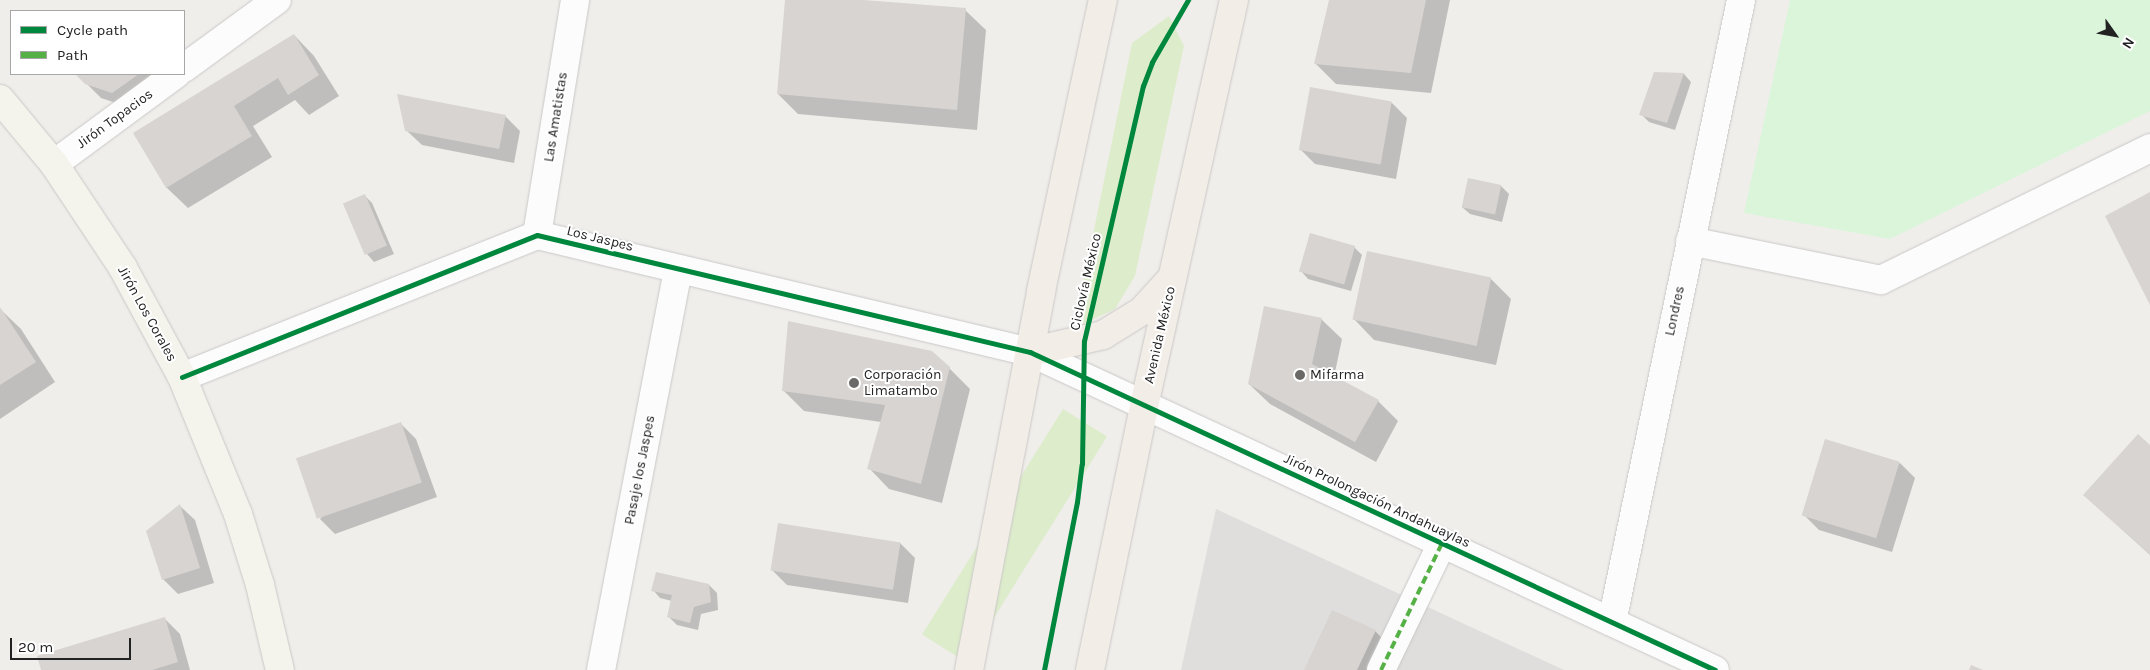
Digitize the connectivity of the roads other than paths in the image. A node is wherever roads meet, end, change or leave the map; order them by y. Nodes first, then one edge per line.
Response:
1 (277, 0) edge
2 (575, 0) edge
3 (1103, 0) edge
4 (1741, 0) edge
5 (1231, 3) edge
6 (185, 67) edge
7 (175, 75) edge
8 (0, 99) edge
9 (2150, 148) edge
10 (54, 164) junction
11 (537, 235) junction
12 (1690, 241) junction
13 (678, 269) junction
14 (1173, 277) junction
15 (1030, 352) junction
16 (182, 377) junction
17 (1144, 406) junction
18 (1442, 544) junction
19 (1612, 622) junction
20 (280, 670) edge
21 (601, 670) edge
22 (969, 670) edge
23 (1090, 670) edge
24 (1381, 670) edge
25 (1715, 670) edge

1 - 6 street
2 - 11 street, Las Amatistas
3 - 15 main road
4 - 12 street, Londres
5 - 14 main road, Avenida México
7 - 10 street, Jirón Topacios
8 - 10 street, Jirón Los Corales
9 - 12 street
10 - 16 street, Jirón Los Corales
11 - 13 street, Los Jaspes
11 - 16 street
12 - 19 street, Londres
13 - 15 street, Los Jaspes
13 - 21 street, Pasaje los Jaspes
14 - 15 main road
14 - 17 main road, Avenida México
15 - 17 street, Jirón Prolongación Andahuaylas
15 - 22 main road
16 - 20 street, Jirón Los Corales
17 - 18 street, Jirón Prolongación Andahuaylas
17 - 23 main road, Avenida México
18 - 19 street, Jirón Prolongación Andahuaylas
18 - 24 street
19 - 25 street, Jirón Prolongación Andahuaylas

